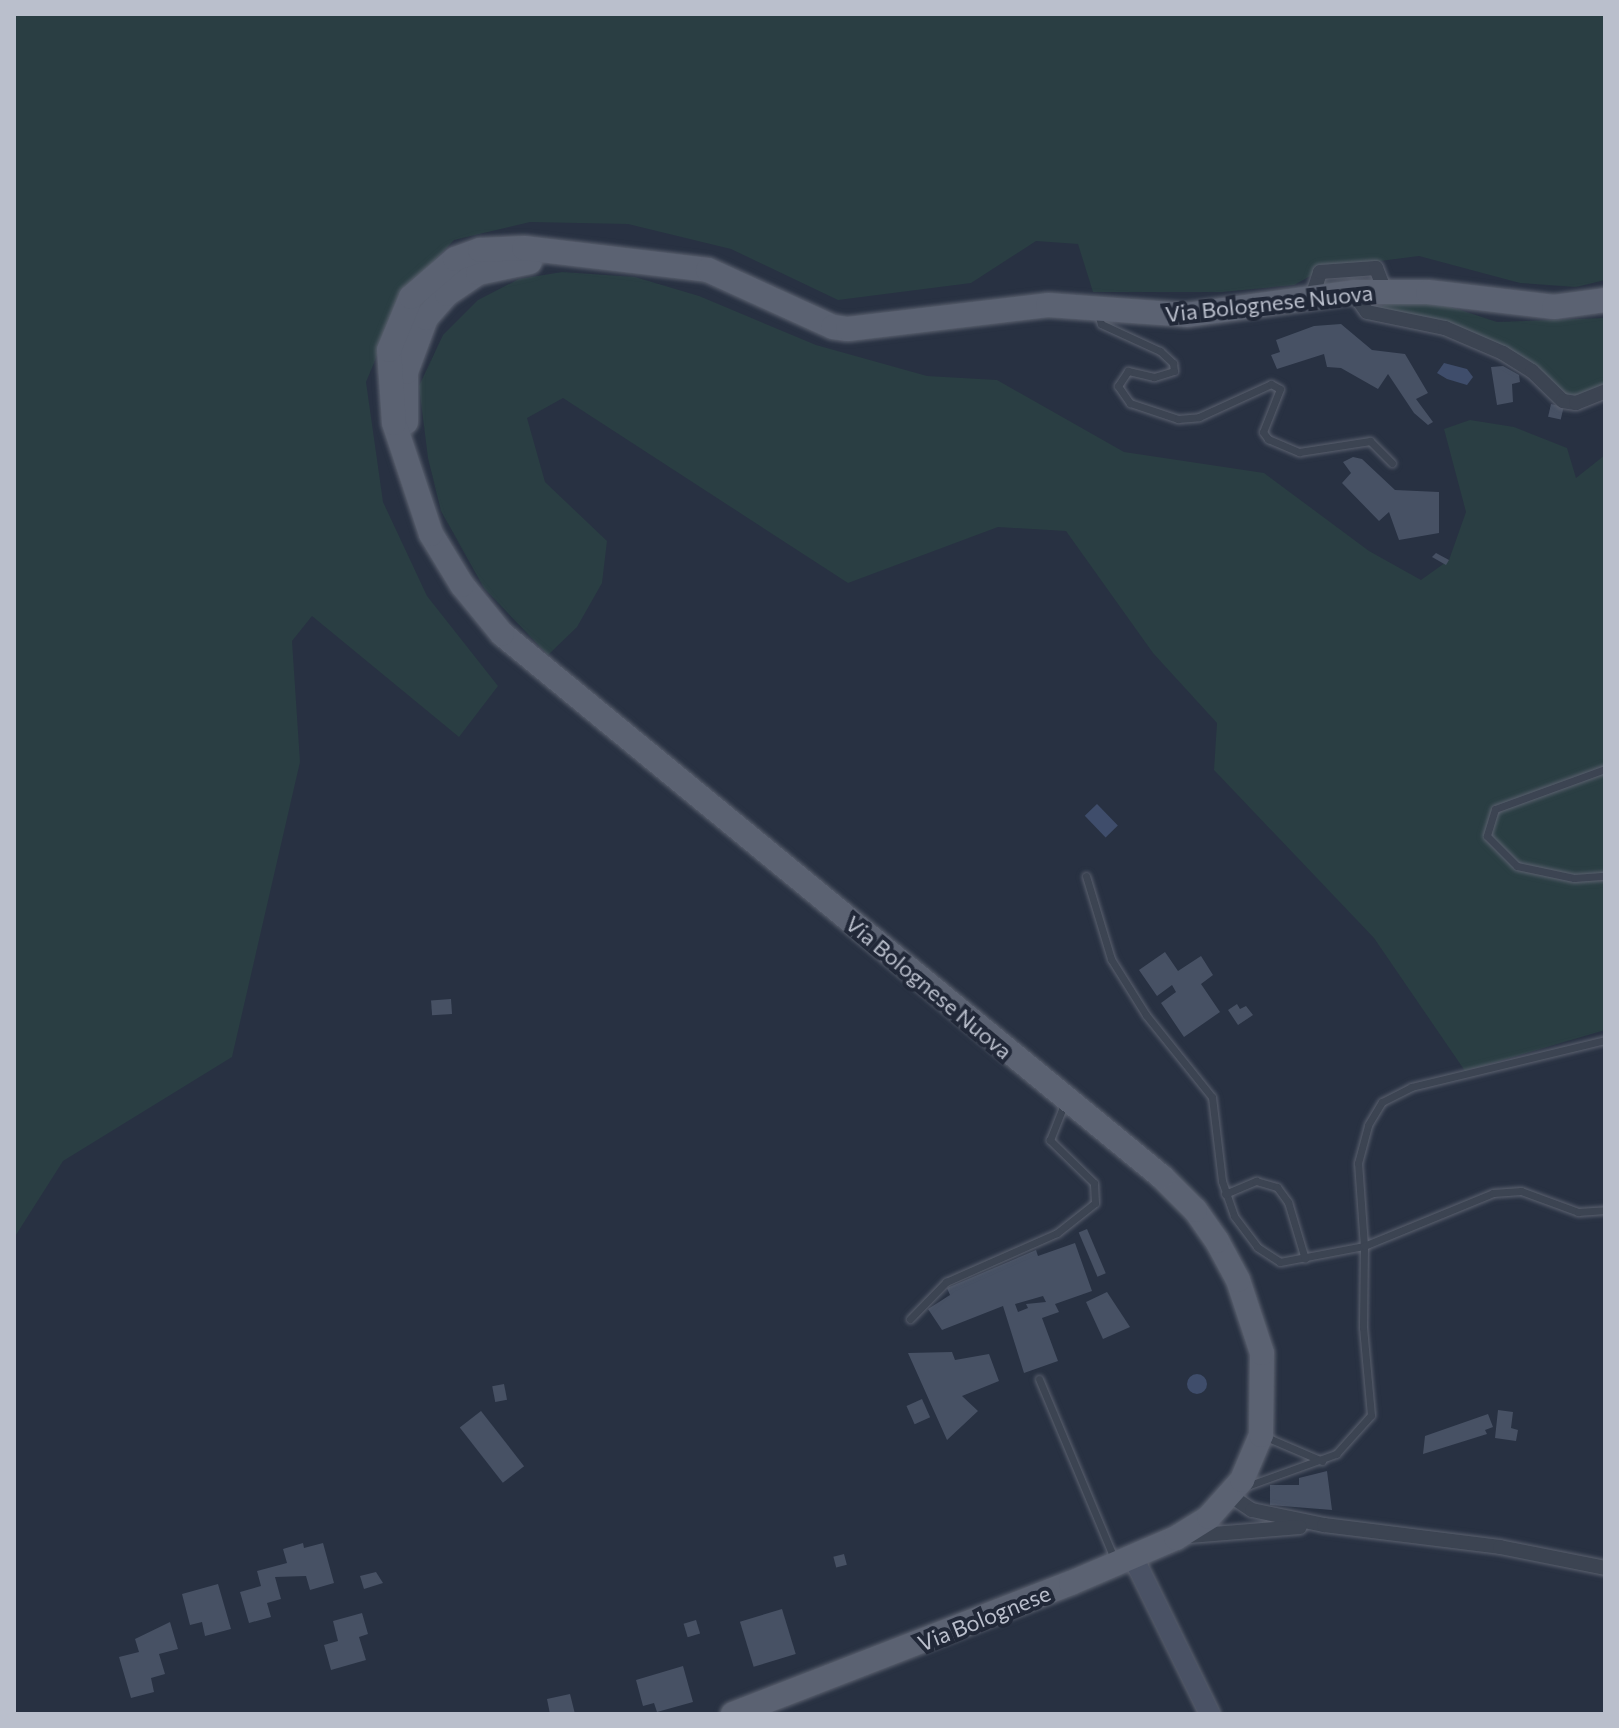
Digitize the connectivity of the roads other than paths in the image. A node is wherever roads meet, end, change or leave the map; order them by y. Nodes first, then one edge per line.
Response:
1 (1385, 291) junction
2 (1353, 292) junction
3 (1312, 297) junction
4 (1605, 300) edge
5 (1097, 310) junction
6 (1605, 391) edge
7 (1392, 463) dead end
8 (1605, 769) edge
9 (1086, 876) dead end
10 (1605, 876) edge
11 (1605, 1040) edge
12 (1066, 1100) junction
13 (1225, 1194) junction
14 (1605, 1210) edge
15 (1364, 1246) junction
16 (1305, 1259) junction
17 (910, 1319) dead end
18 (1039, 1379) dead end
19 (1261, 1435) junction
20 (1322, 1461) junction
21 (1237, 1497) junction
22 (1324, 1525) junction
23 (1236, 1529) junction
24 (1176, 1538) junction
25 (1125, 1560) junction
26 (1605, 1568) edge
27 (733, 1714) edge
28 (1210, 1714) edge

1 - 2 main road, Via Bolognese Nuova
1 - 3 street
1 - 4 main road, Via Bolognese Nuova
2 - 3 main road, Via Bolognese Nuova
2 - 6 street
3 - 5 main road, Via Bolognese Nuova
5 - 7 lane
5 - 12 main road, Via Bolognese Nuova
8 - 10 lane
9 - 13 lane
11 - 15 lane
12 - 17 lane
12 - 19 main road, Via Bolognese Nuova
13 - 16 lane
13 - 16 lane
14 - 15 lane
15 - 16 lane
15 - 20 lane
18 - 25 lane
19 - 20 lane
19 - 21 main road, Via Bolognese Nuova
20 - 21 lane
21 - 22 street, Via Bolognese
21 - 23 street
21 - 24 main road, Via Bolognese Nuova
22 - 23 street, Via Bolognese
22 - 26 street, Via Bolognese
23 - 24 street, Via Bolognese
24 - 25 main road, Via Bolognese
25 - 27 main road, Via Bolognese
25 - 28 street

